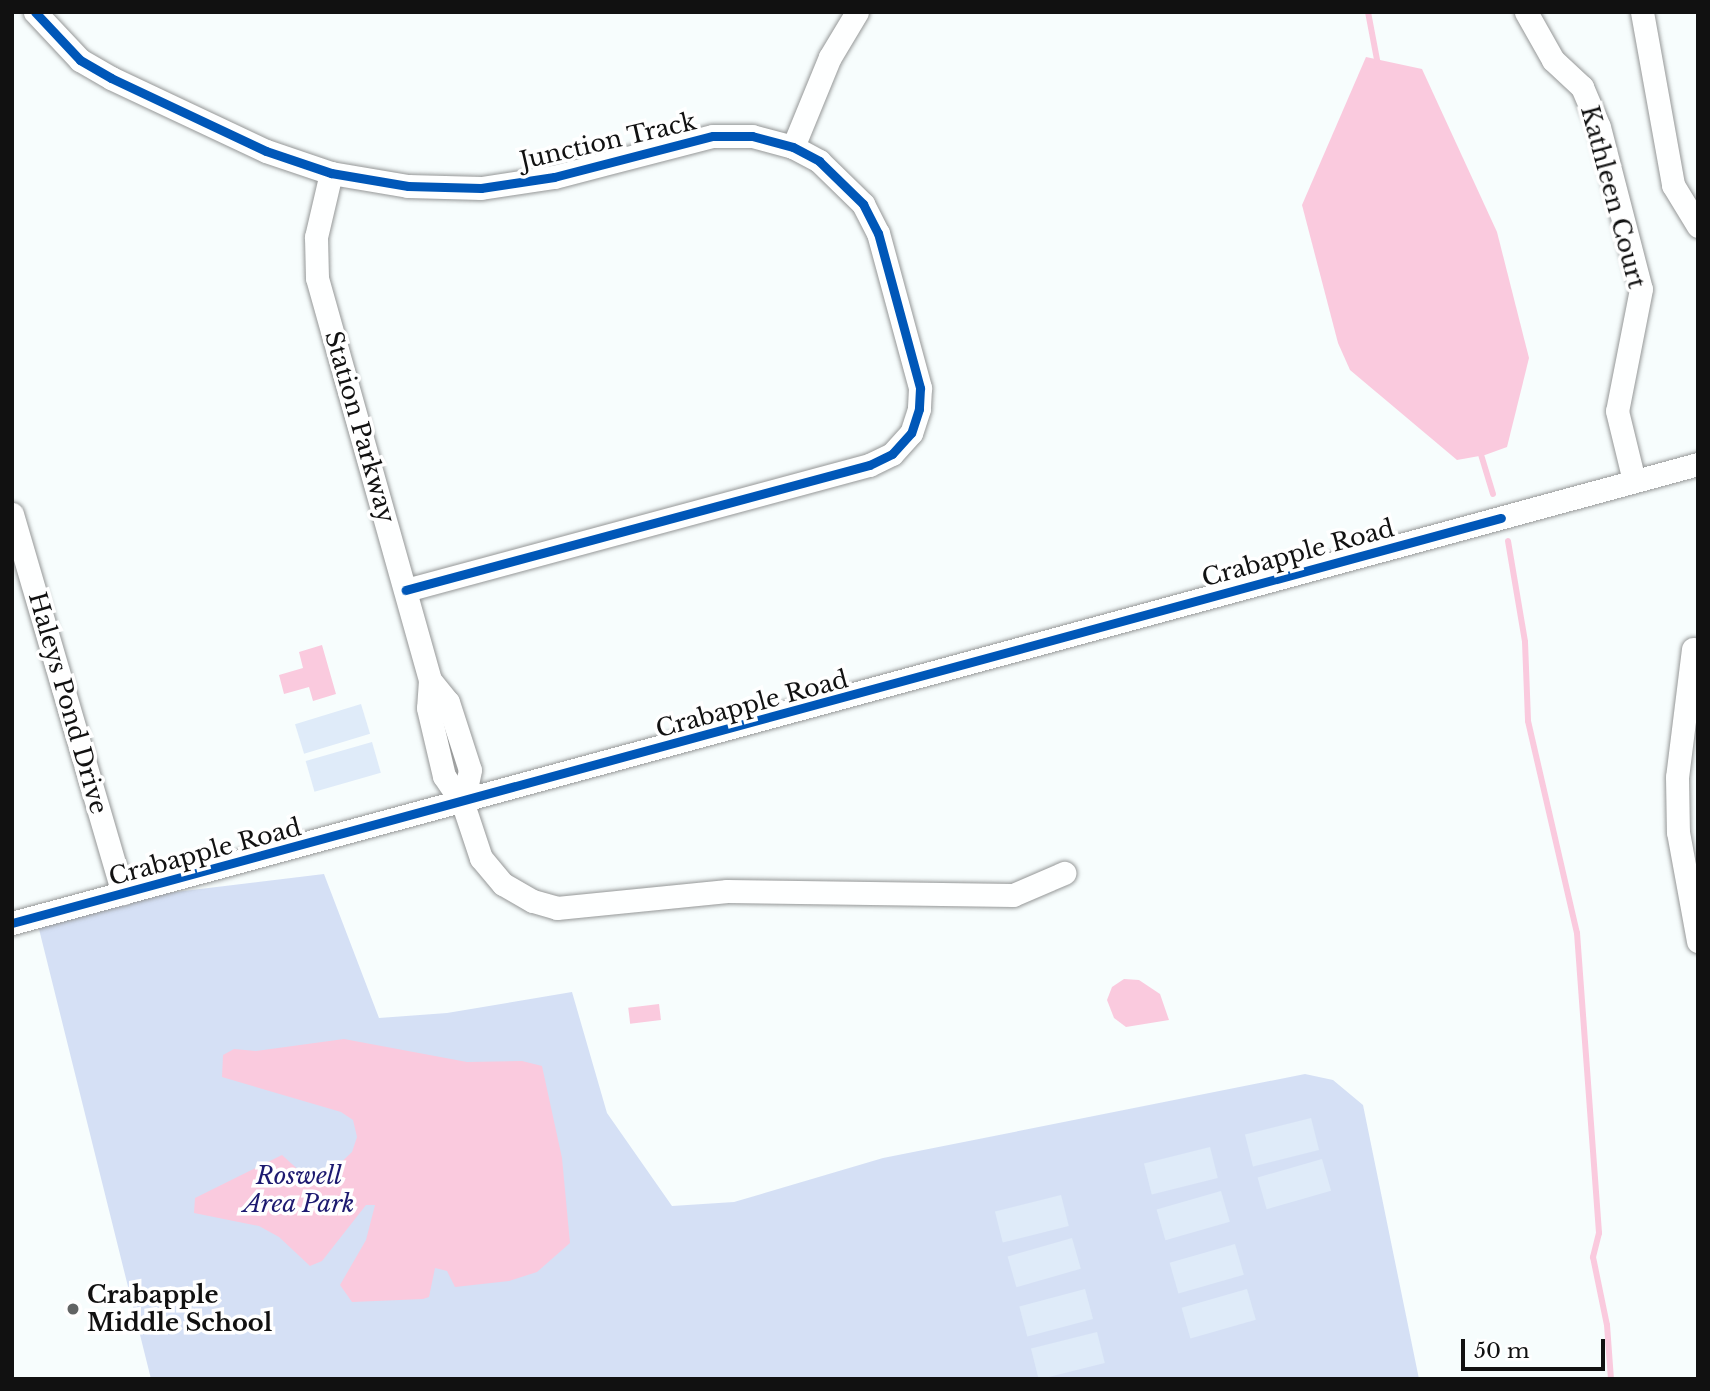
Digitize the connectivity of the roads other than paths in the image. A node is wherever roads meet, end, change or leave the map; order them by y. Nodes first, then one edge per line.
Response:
1 (35, 12) edge
2 (857, 12) edge
3 (1526, 12) edge
4 (1642, 12) edge
5 (793, 147) junction
6 (331, 173) junction
7 (1698, 226) edge
8 (1698, 464) edge
9 (1634, 481) junction
10 (12, 514) edge
11 (406, 590) junction
12 (1693, 649) dead end
13 (463, 804) junction
14 (1064, 873) dead end
15 (123, 893) junction
16 (12, 923) edge
17 (1698, 941) edge

1 - 6 street, Junction Track
2 - 5 street
3 - 9 street, Kathleen Court
4 - 7 street
5 - 6 street, Junction Track
5 - 11 street, Junction Track
6 - 11 street, Station Parkway
8 - 9 street, Crabapple Road
9 - 13 street, Crabapple Road
10 - 15 street, Haleys Pond Drive
11 - 13 street, Station Parkway
12 - 17 street
13 - 14 street
13 - 15 street, Crabapple Road
15 - 16 street, Crabapple Road

